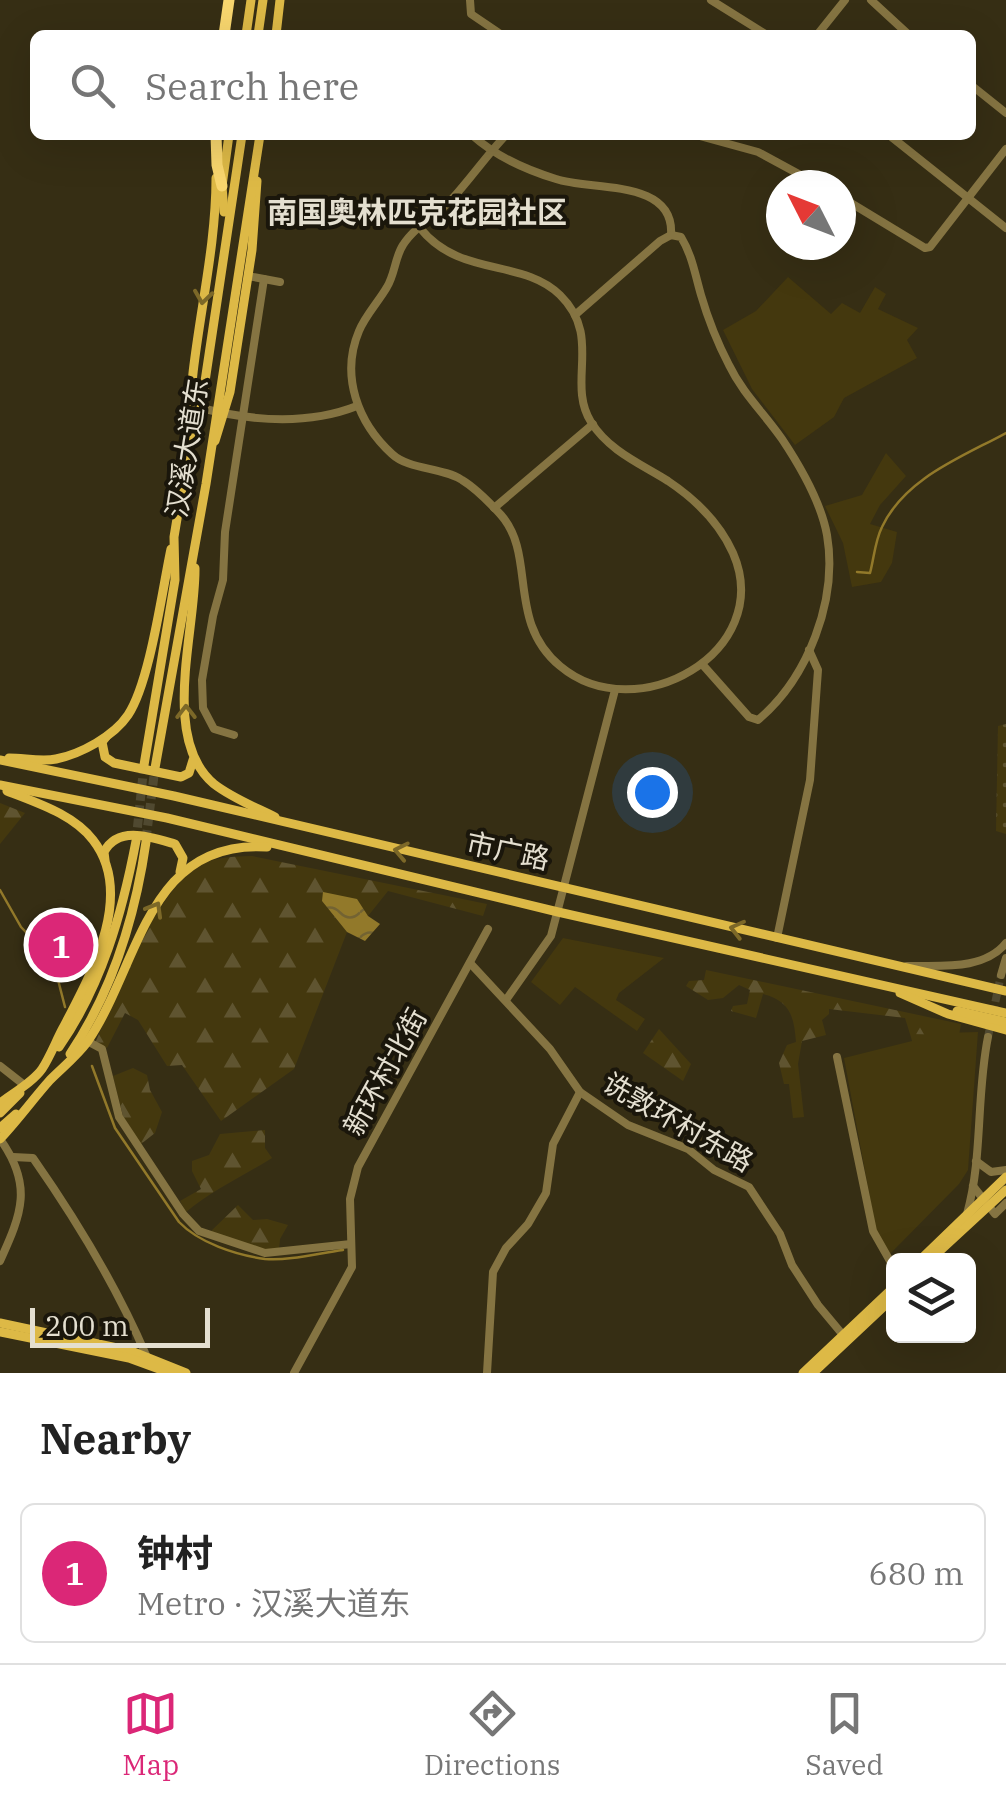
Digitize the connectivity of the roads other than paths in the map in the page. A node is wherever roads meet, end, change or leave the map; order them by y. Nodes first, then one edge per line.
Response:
1 (229, 0) edge
2 (251, 0) edge
3 (263, 0) edge
4 (280, 0) edge
5 (470, 0) edge
6 (845, 0) edge
7 (870, 0) edge
8 (717, 2) edge
9 (225, 30) edge
10 (247, 30) edge
11 (259, 30) edge
12 (277, 30) edge
13 (495, 30) edge
14 (760, 30) edge
15 (821, 30) edge
16 (903, 30) edge
17 (976, 89) edge
18 (1006, 112) edge
19 (216, 140) edge
20 (229, 140) edge
21 (241, 140) edge
22 (259, 140) edge
23 (259, 140) edge
24 (479, 140) edge
25 (501, 140) edge
26 (714, 140) edge
27 (894, 140) edge
28 (1006, 148) edge
29 (492, 150) junction
30 (216, 165) junction
31 (791, 170) edge
32 (222, 186) junction
33 (968, 200) junction
34 (856, 206) edge
35 (420, 228) junction
36 (1006, 228) edge
37 (672, 235) junction
38 (248, 276) junction
39 (264, 279) junction
40 (219, 280) junction
41 (280, 282) dead end
42 (576, 315) junction
43 (210, 349) junction
44 (225, 351) junction
45 (356, 406) junction
46 (201, 408) junction
47 (220, 412) junction
48 (242, 417) junction
49 (593, 424) junction
50 (189, 446) junction
51 (494, 508) junction
52 (174, 537) junction
53 (194, 546) junction
54 (810, 650) junction
55 (702, 664) junction
56 (615, 690) junction
57 (108, 735) junction
58 (234, 736) dead end
59 (193, 757) junction
60 (0, 759) edge
61 (144, 765) tunnel mouth
62 (155, 768) tunnel mouth
63 (0, 786) edge
64 (291, 825) junction
65 (295, 849) junction
66 (106, 864) junction
67 (179, 874) junction
68 (508, 874) junction
69 (565, 887) junction
70 (502, 898) junction
71 (558, 912) junction
72 (488, 930) dead end
73 (776, 938) junction
74 (1006, 943) edge
75 (1006, 958) edge
76 (470, 963) junction
77 (900, 966) junction
78 (1002, 975) dead end
79 (874, 982) junction
80 (1006, 991) edge
81 (506, 1000) junction
82 (916, 1000) junction
83 (1006, 1013) edge
84 (1006, 1022) edge
85 (1006, 1030) edge
86 (988, 1037) tunnel mouth
87 (87, 1041) junction
88 (837, 1057) dead end
89 (0, 1066) edge
90 (40, 1072) junction
91 (50, 1080) junction
92 (23, 1084) junction
93 (580, 1092) junction
94 (0, 1103) edge
95 (0, 1113) edge
96 (0, 1128) edge
97 (0, 1139) edge
98 (12, 1157) junction
99 (976, 1160) junction
100 (1006, 1170) edge
101 (1006, 1178) edge
102 (973, 1186) junction
103 (1006, 1190) edge
104 (986, 1202) junction
105 (1006, 1204) edge
106 (967, 1213) junction
107 (959, 1232) junction
108 (351, 1244) junction
109 (927, 1253) edge
110 (937, 1253) edge
111 (886, 1254) edge
112 (0, 1261) edge
113 (886, 1296) edge
114 (886, 1305) edge
115 (0, 1323) edge
116 (0, 1332) edge
117 (844, 1336) junction
118 (146, 1356) junction
119 (170, 1373) edge
120 (186, 1373) edge
121 (294, 1373) edge
122 (486, 1373) edge
123 (803, 1373) edge
124 (813, 1373) edge

1 - 9 highway
2 - 10 main road
3 - 11 main road
4 - 12 main road
5 - 13 street
6 - 15 street
7 - 16 street
8 - 14 street
17 - 18 street
19 - 30 highway
20 - 32 main road
21 - 40 main road, 汉溪大道东
22 - 38 main road
23 - 44 main road, 汉溪大道东
24 - 29 street
25 - 29 street
26 - 31 street
27 - 33 street
28 - 33 street
29 - 35 street
29 - 37 street
30 - 32 highway
30 -> 50 main road
32 - 40 main road
33 - 34 street
33 - 36 street
35 - 42 street
35 - 45 street
37 - 42 street
37 - 54 street
38 - 39 street
38 - 47 main road
39 - 41 street
39 - 48 street
40 - 43 main road, 汉溪大道东
42 - 49 street
43 - 44 main road
43 - 46 main road, 汉溪大道东
44 - 47 main road, 汉溪大道东
45 - 48 street
45 - 51 street
46 - 47 street
46 - 50 main road, 汉溪大道东
47 - 48 street
47 - 53 main road, 汉溪大道东
48 - 58 street
49 - 51 street
49 - 55 street
50 - 52 main road, 汉溪大道东
51 - 56 street
52 - 57 main road
52 - 61 main road, 汉溪大道东
59 -> 53 main road
53 - 62 main road, 汉溪大道东
54 - 55 street
54 - 73 street
55 - 56 street
56 - 69 street
57 - 59 main road
57 - 60 main road
59 - 64 main road
60 - 64 main road, 市广路
63 - 65 main road, 市广路
63 - 66 main road
68 -> 64 main road, 市广路
65 - 67 main road
65 - 70 main road, 市广路
66 - 67 main road
66 - 90 main road
87 -> 67 main road
68 - 69 main road, 市广路
68 - 70 main road
69 - 71 street
73 -> 69 main road, 市广路
70 - 71 main road, 市广路
71 - 79 main road, 市广路
71 - 81 street
72 - 76 street, 新环村北街
73 - 77 main road, 市广路
74 - 77 street
75 - 78 street
76 - 81 street, 诜敦环村东路
76 - 108 street, 新环村北街
77 - 80 main road, 市广路
79 - 82 main road
79 - 83 main road, 市广路
81 - 93 street, 诜敦环村东路
82 - 84 main road
82 - 85 main road
86 - 99 street
87 - 91 main road
87 - 108 street
88 - 111 street
89 - 92 street
90 - 91 main road
90 - 92 main road
90 - 95 main road
91 - 96 main road
91 - 97 main road
92 - 94 main road
93 - 117 street, 诜敦环村东路
93 - 122 street
97 - 98 street
98 - 112 street
98 - 118 street
99 - 100 street
99 - 102 street
101 - 104 main road
102 - 104 street
102 - 106 street
103 - 104 main road
104 - 105 street
104 - 106 main road
104 - 107 main road
106 - 107 street
106 - 109 main road
107 - 110 main road
108 - 121 street, 新环村北街
113 - 117 main road
114 - 124 main road
115 - 118 main road
116 - 119 main road
117 - 123 main road
118 - 120 main road

